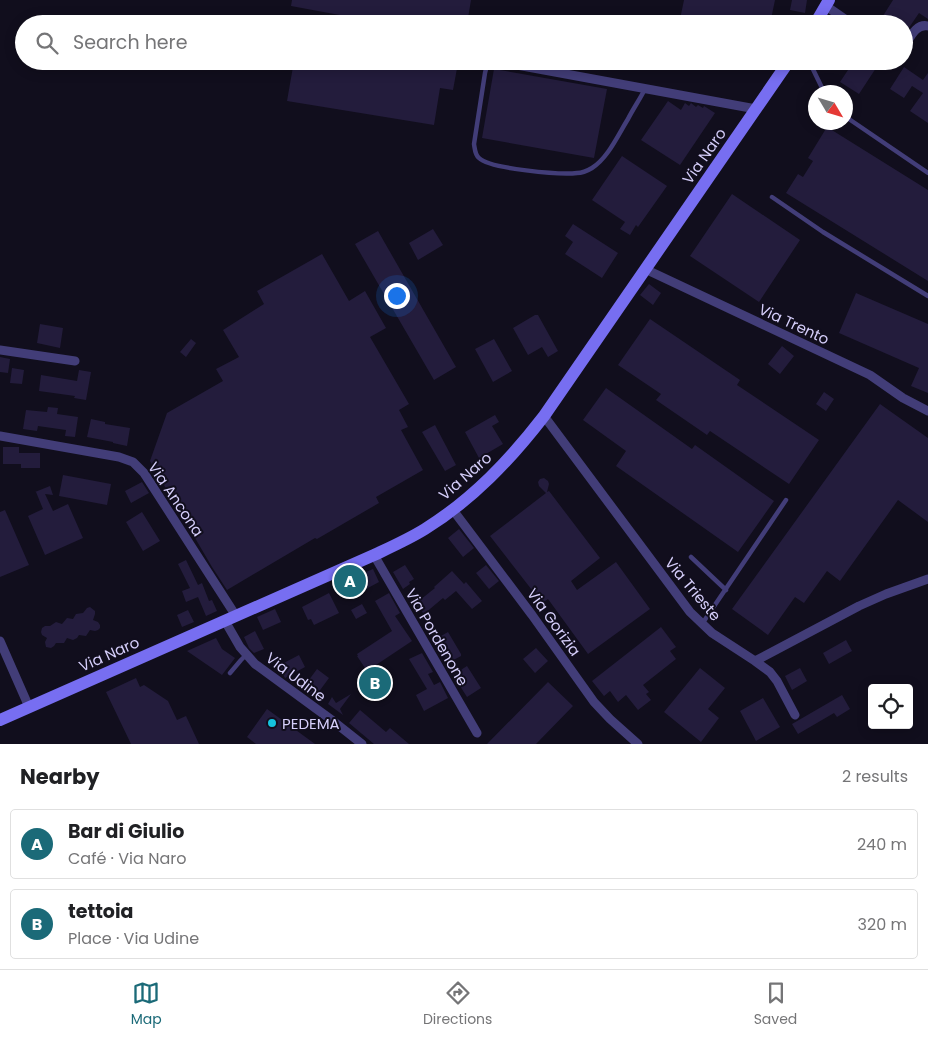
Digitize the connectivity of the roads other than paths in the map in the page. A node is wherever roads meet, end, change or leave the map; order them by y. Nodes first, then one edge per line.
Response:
1 (827, 3) edge
2 (820, 15) edge
3 (841, 15) edge
4 (928, 26) edge
5 (913, 34) edge
6 (486, 70) edge
7 (543, 70) edge
8 (783, 70) edge
9 (813, 70) edge
10 (821, 85) edge
11 (645, 89) junction
12 (756, 109) junction
13 (853, 122) edge
14 (928, 173) edge
15 (772, 197) dead end
16 (645, 269) junction
17 (928, 296) edge
18 (0, 350) edge
19 (76, 361) dead end
20 (928, 411) edge
21 (544, 416) junction
22 (0, 436) edge
23 (786, 500) dead end
24 (453, 510) junction
25 (374, 555) junction
26 (692, 557) dead end
27 (928, 579) edge
28 (726, 590) junction
29 (231, 618) junction
30 (702, 624) junction
31 (0, 641) edge
32 (246, 655) junction
33 (755, 662) junction
34 (230, 673) dead end
35 (29, 707) junction
36 (795, 714) dead end
37 (0, 720) edge
38 (477, 733) dead end
39 (362, 744) edge
40 (638, 744) edge

1 - 2 street
1 - 3 street
4 - 5 street
6 - 11 lane
7 - 11 street
8 - 12 street, Via Naro
9 - 10 lane
11 - 12 street
12 - 16 street, Via Naro
13 - 14 lane
15 - 17 lane
16 - 20 street, Via Trento
16 - 21 street, Via Naro
18 - 19 street
21 - 24 street, Via Naro
21 - 30 street, Via Trieste
22 - 29 street, Via Ancona
23 - 28 lane
24 - 25 street, Via Naro
24 - 40 street, Via Gorizia
25 - 29 street, Via Naro
25 - 38 street, Via Pordenone
26 - 28 lane
27 - 33 street
28 - 30 lane
29 - 32 street, Via Udine
29 - 35 street, Via Naro
30 - 33 street, Via Trieste
31 - 35 street
32 - 34 lane
32 - 39 street, Via Udine
33 - 36 street, Via Trieste
35 - 37 street, Via Naro

